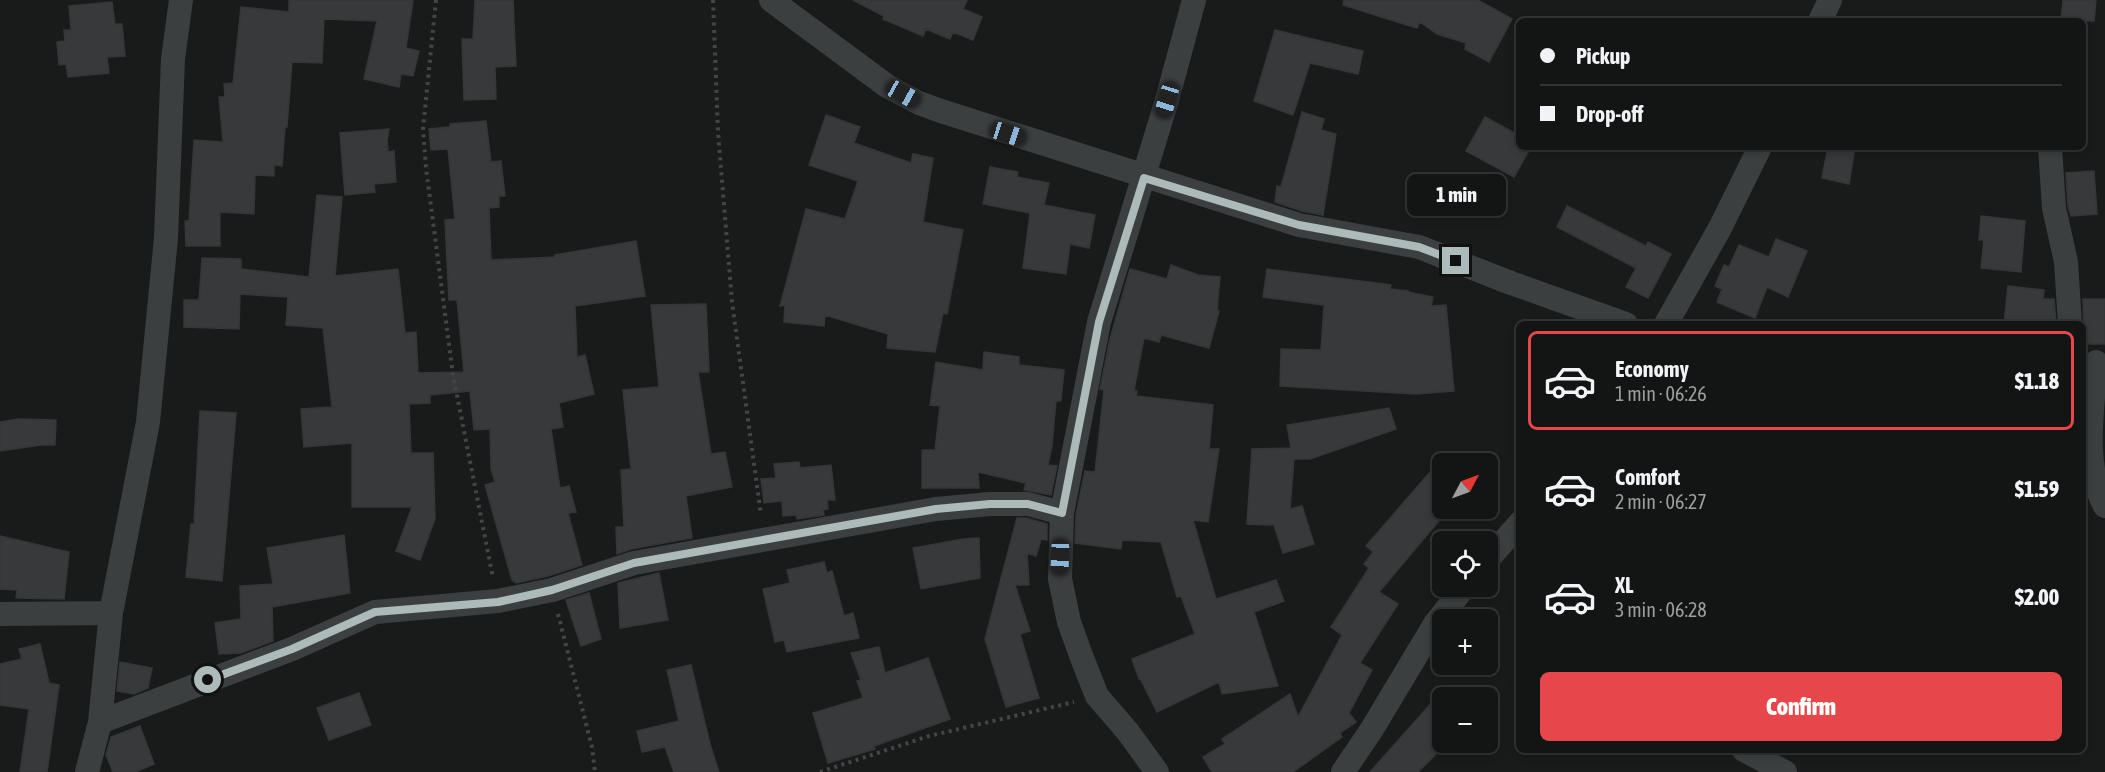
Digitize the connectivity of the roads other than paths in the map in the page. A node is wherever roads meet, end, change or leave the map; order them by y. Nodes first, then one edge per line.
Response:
1 (181, 0) edge
2 (771, 0) edge
3 (1194, 0) edge
4 (1830, 0) edge
5 (1821, 18) edge
6 (1759, 150) edge
7 (2050, 150) edge
8 (1144, 178) junction
9 (1617, 321) edge
10 (1668, 321) edge
11 (2070, 321) edge
12 (2095, 362) edge
13 (2105, 506) edge
14 (1062, 513) junction
15 (1516, 528) edge
16 (1498, 548) edge
17 (1456, 597) edge
18 (111, 613) junction
19 (0, 614) edge
20 (100, 722) junction
21 (1750, 753) edge
22 (87, 772) edge
23 (1157, 772) edge
24 (1344, 772) edge
25 (1785, 772) edge

1 - 18 street
2 - 8 street
3 - 8 street
4 - 5 street
6 - 10 street
7 - 11 street
8 - 9 street
8 - 14 street
12 - 13 street
14 - 20 street
14 - 23 street
15 - 16 street
17 - 24 street
18 - 19 street
18 - 20 street
20 - 22 street
21 - 25 street

